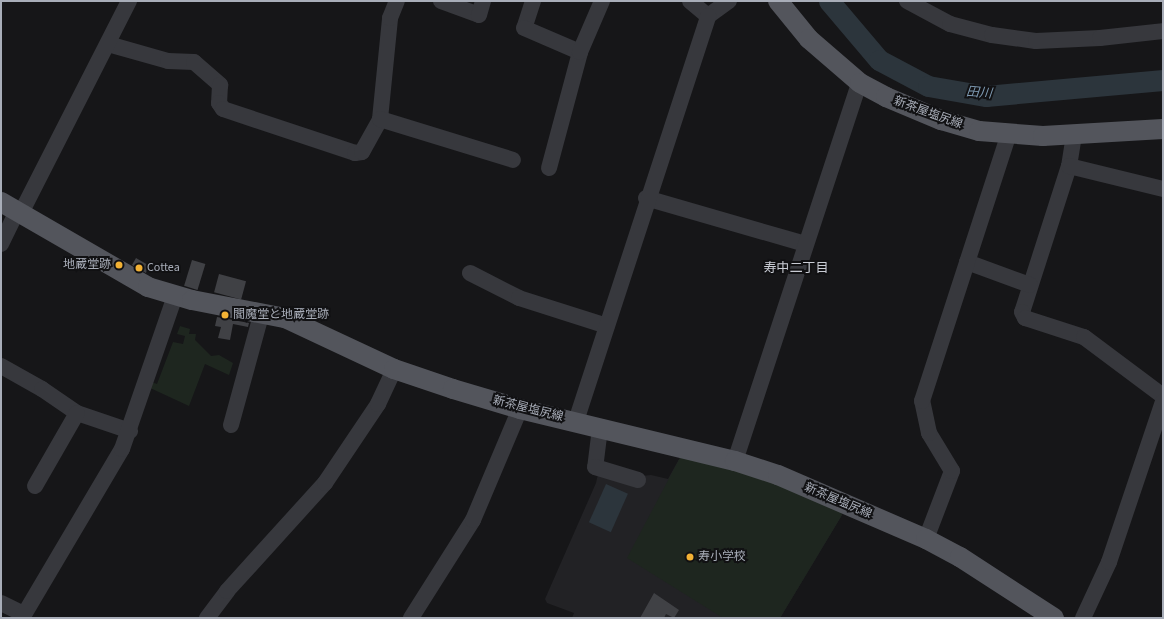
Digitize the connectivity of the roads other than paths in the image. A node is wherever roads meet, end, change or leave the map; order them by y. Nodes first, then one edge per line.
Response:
1 (129, 1) edge
2 (396, 1) edge
3 (441, 1) edge
4 (483, 1) edge
5 (533, 1) edge
6 (602, 1) edge
7 (690, 1) edge
8 (729, 1) edge
9 (778, 1) edge
10 (907, 1) edge
11 (708, 16) junction
12 (1163, 31) edge
13 (108, 44) junction
14 (580, 52) junction
15 (857, 89) dead end
16 (380, 119) junction
17 (1163, 129) edge
18 (1009, 134) junction
19 (1074, 135) junction
20 (513, 160) dead end
21 (1069, 166) junction
22 (549, 168) dead end
23 (1163, 189) edge
24 (646, 198) junction
25 (13, 209) edge
26 (1, 244) edge
27 (805, 244) junction
28 (967, 262) junction
29 (470, 273) dead end
30 (1030, 285) junction
31 (175, 296) junction
32 (262, 312) junction
33 (606, 326) junction
34 (1, 366) edge
35 (394, 368) junction
36 (1163, 396) edge
37 (1163, 402) edge
38 (520, 409) junction
39 (77, 413) junction
40 (576, 421) junction
41 (231, 425) dead end
42 (600, 428) junction
43 (130, 431) junction
44 (735, 461) junction
45 (638, 480) dead end
46 (36, 486) dead end
47 (926, 539) junction
48 (1, 603) edge
49 (23, 616) edge
50 (207, 618) edge
51 (411, 618) edge
52 (1054, 618) edge
53 (1083, 618) edge

1 - 13 street
2 - 16 street
3 - 4 street
5 - 14 street
6 - 14 street
7 - 11 street
8 - 11 street
9 - 18 main road, 新茶屋塩尻線
10 - 12 street
11 - 24 street
13 - 16 street
13 - 25 street
14 - 22 street
15 - 27 street
16 - 20 street
17 - 19 main road, 新茶屋塩尻線
18 - 19 main road, 新茶屋塩尻線
18 - 28 street
19 - 21 street
21 - 23 street
21 - 30 street
24 - 27 street
24 - 33 street
25 - 26 street
25 - 31 main road, 新茶屋塩尻線
27 - 44 street
28 - 30 street
28 - 47 street
29 - 33 street
30 - 36 street
31 - 32 main road, 新茶屋塩尻線
31 - 43 street
32 - 35 main road, 新茶屋塩尻線
32 - 41 street
33 - 40 street
34 - 39 street
35 - 38 main road, 新茶屋塩尻線
35 - 50 street
37 - 53 street
38 - 40 main road, 新茶屋塩尻線
38 - 51 street
39 - 43 street
39 - 46 street
40 - 42 main road, 新茶屋塩尻線
42 - 44 main road, 新茶屋塩尻線
42 - 45 street
43 - 49 street
44 - 47 main road, 新茶屋塩尻線
47 - 52 main road, 新茶屋塩尻線
48 - 49 street

